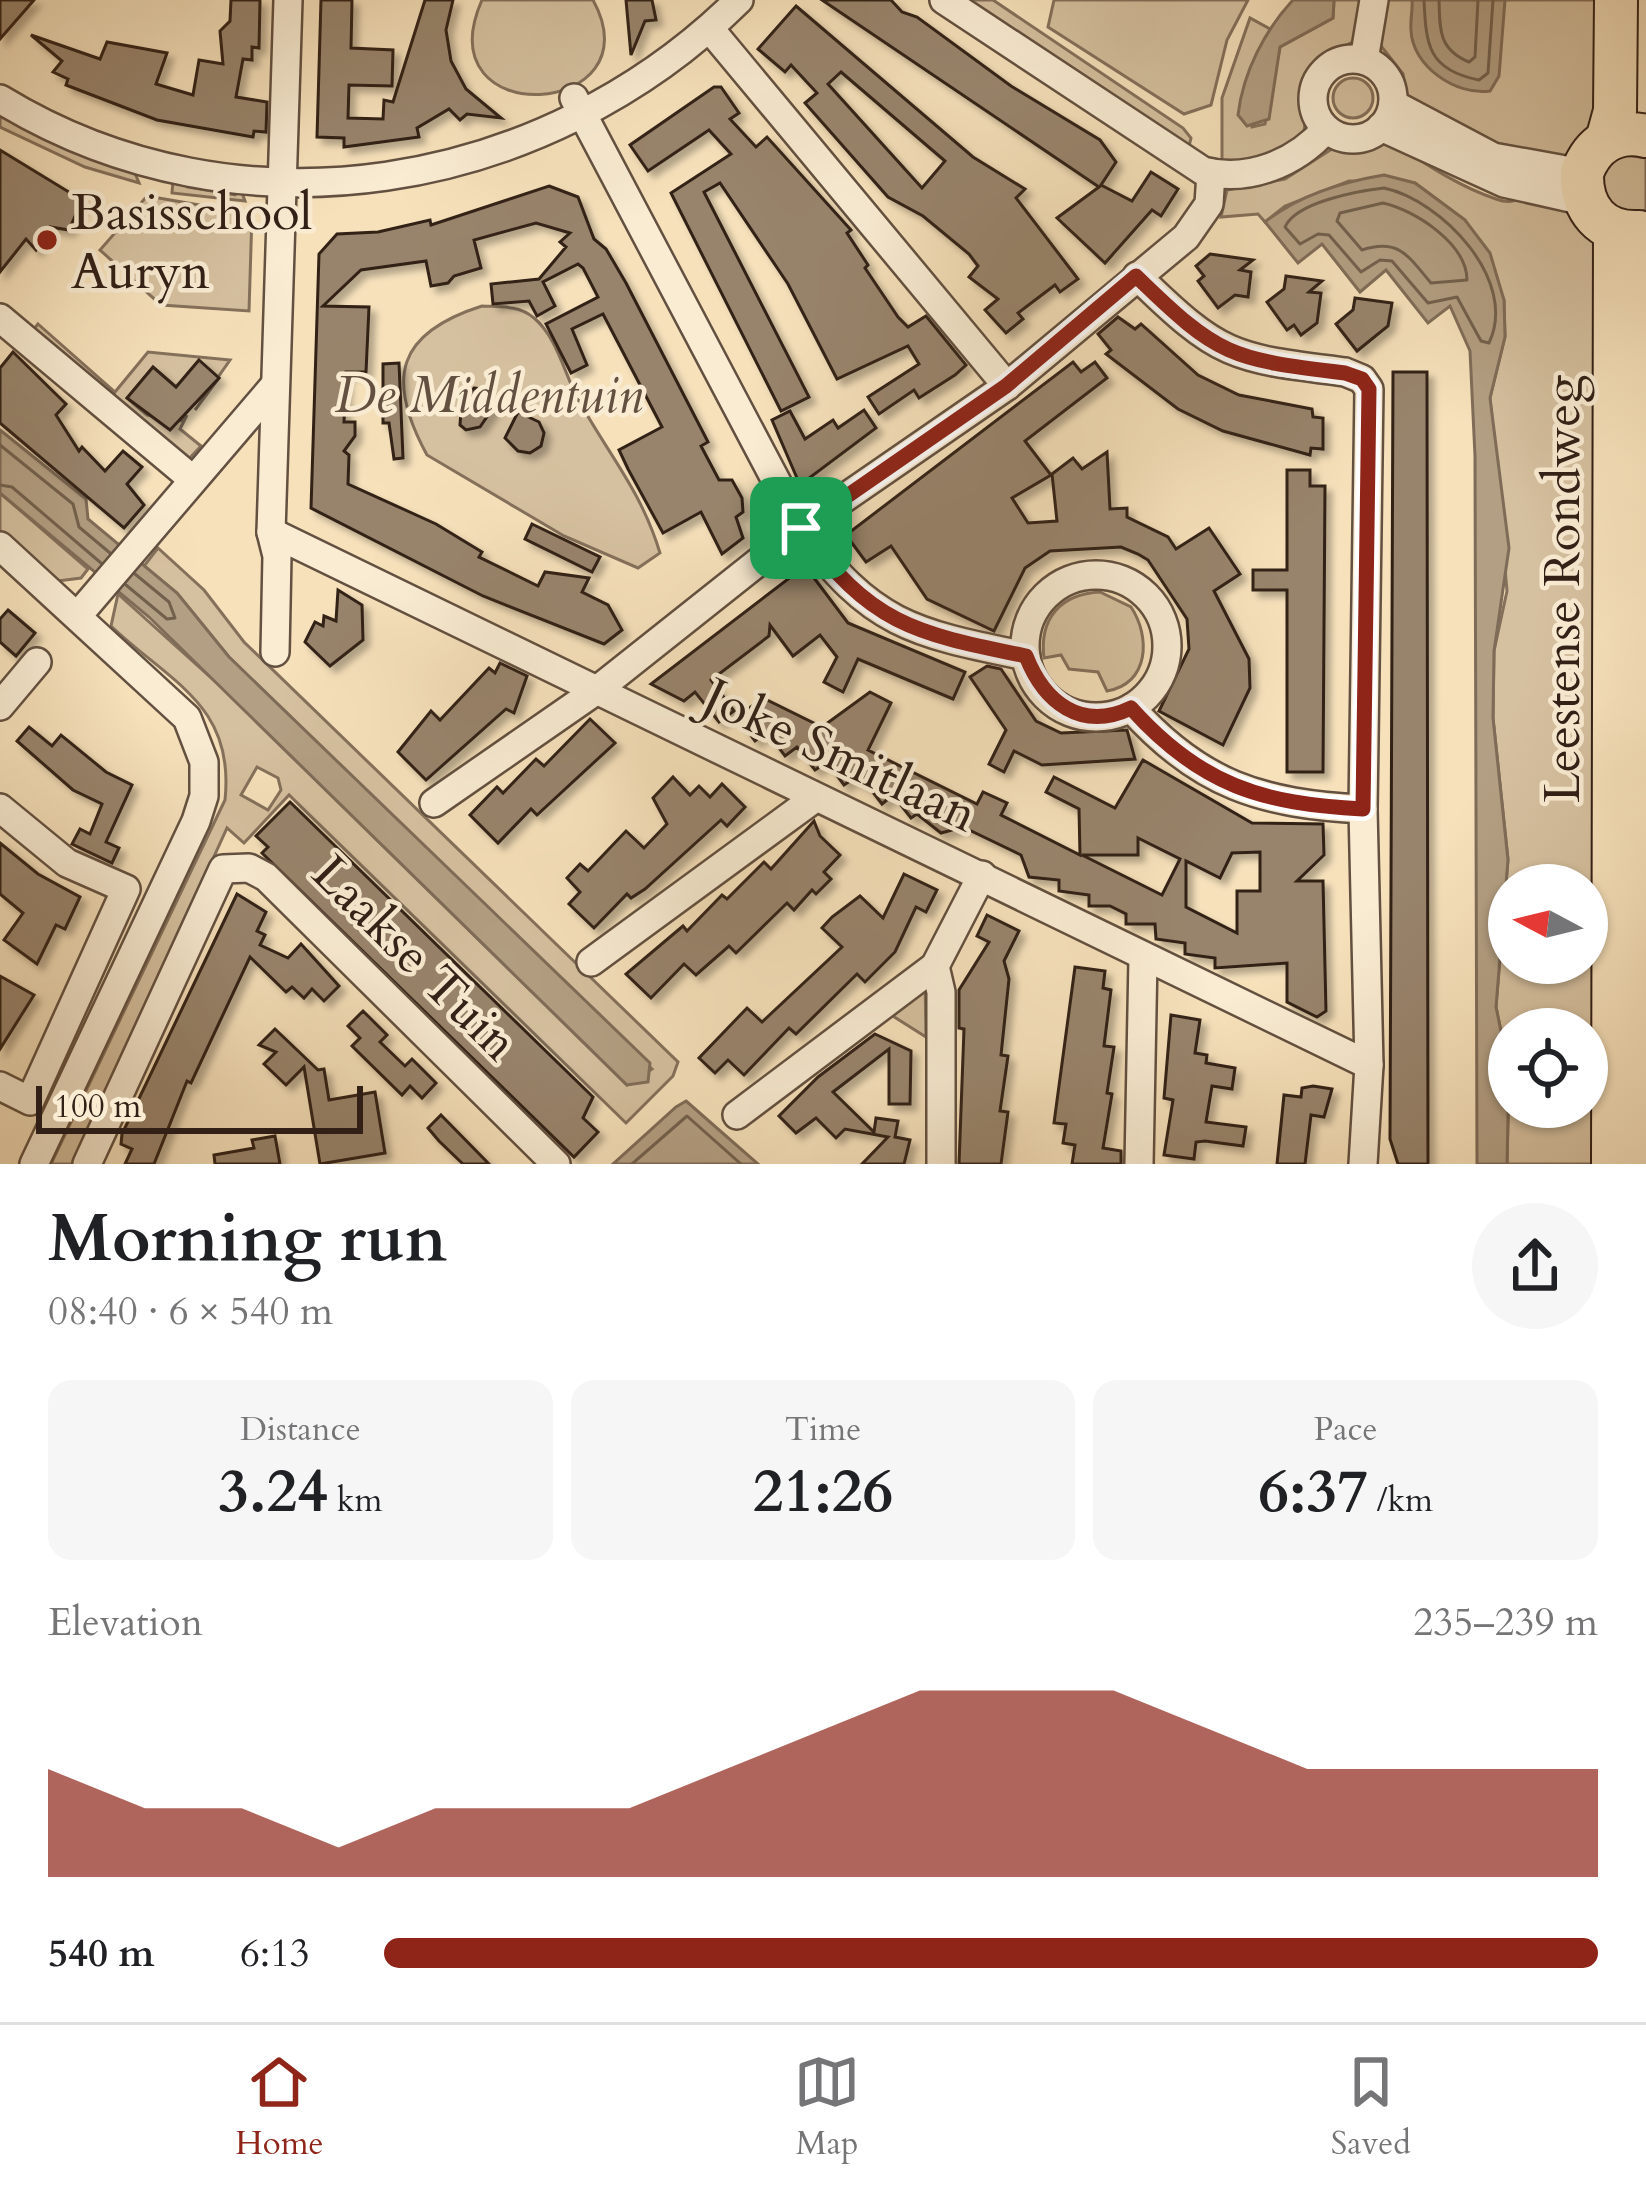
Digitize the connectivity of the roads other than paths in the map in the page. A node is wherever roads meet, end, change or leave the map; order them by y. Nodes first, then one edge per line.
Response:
1 (288, 0) edge
2 (740, 0) edge
3 (944, 0) edge
4 (1374, 0) edge
5 (1616, 0) edge
6 (710, 29) junction
7 (1364, 60) junction
8 (0, 99) edge
9 (579, 107) junction
10 (1387, 115) junction
11 (1326, 129) junction
12 (1605, 162) edge
13 (1211, 173) junction
14 (282, 183) junction
15 (1636, 240) edge
16 (1136, 276) junction
17 (0, 318) edge
18 (274, 386) junction
19 (1006, 386) junction
20 (191, 478) junction
21 (801, 528) junction
22 (271, 532) junction
23 (0, 546) edge
24 (80, 614) junction
25 (275, 652) dead end
26 (1026, 656) junction
27 (37, 662) dead end
28 (597, 690) junction
29 (0, 706) edge
30 (1131, 708) junction
31 (815, 798) junction
32 (434, 803) dead end
33 (0, 808) edge
34 (1363, 809) junction
35 (982, 875) junction
36 (1143, 958) junction
37 (591, 962) dead end
38 (935, 966) junction
39 (1369, 1065) junction
40 (0, 1086) edge
41 (737, 1115) dead end
42 (34, 1164) edge
43 (87, 1164) edge
44 (556, 1164) edge
45 (941, 1164) edge
46 (1139, 1164) edge
47 (1363, 1164) edge
48 (1613, 1164) edge
49 (1643, 1164) edge

1 - 14 street
2 - 6 street
3 - 13 street
4 - 7 street
5 - 12 main road
6 - 9 street
6 - 19 street
7 - 10 street
7 - 11 street
8 - 14 street
9 - 14 street
9 - 21 street
10 - 11 street
10 - 12 street
11 - 13 street
12 - 15 main road
13 - 16 street
14 - 18 street
15 - 48 main road, Leestense Rondweg
15 - 49 main road, Leestense Rondweg
16 - 19 street
16 - 34 street
17 - 20 street
18 - 20 street
18 - 22 street
19 - 21 street
20 - 24 street
21 - 26 street
21 - 28 street
22 - 25 street
22 - 28 street, Joke Smitlaan
23 - 24 street
24 - 42 street
26 - 30 street
26 - 30 street
27 - 29 street
28 - 31 street, Joke Smitlaan
28 - 32 street
30 - 34 street
31 - 35 street, Joke Smitlaan
31 - 37 street
33 - 40 street
34 - 39 street
35 - 36 street, Joke Smitlaan
35 - 38 street
36 - 39 street, Joke Smitlaan
36 - 46 street
38 - 41 street
38 - 45 street
39 - 47 street
43 - 44 street, Laakse Tuin

